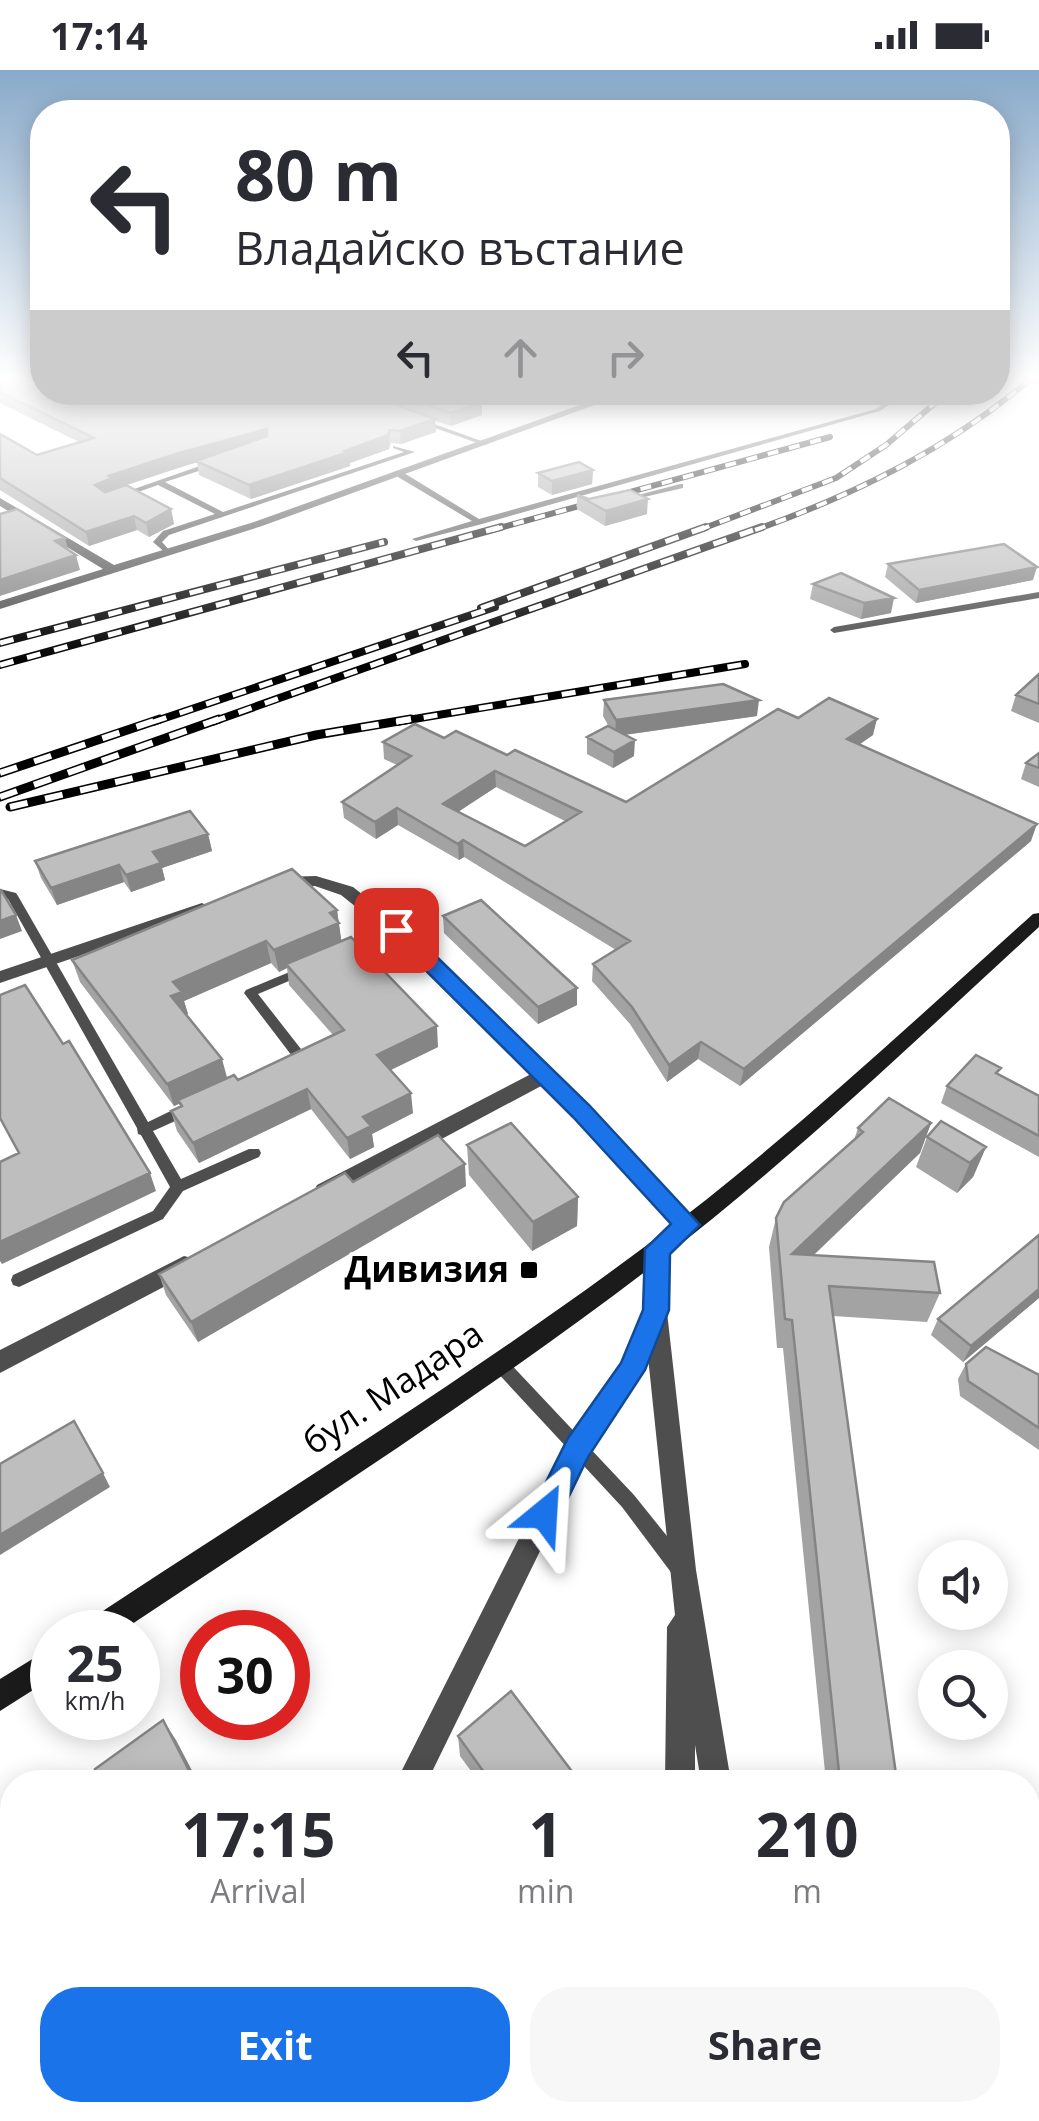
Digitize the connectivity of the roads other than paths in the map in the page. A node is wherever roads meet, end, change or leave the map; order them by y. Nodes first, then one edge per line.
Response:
1 (188, 472) edge
2 (352, 472) edge
3 (410, 472) edge
4 (660, 472) edge
5 (401, 475) junction
6 (158, 482) junction
7 (680, 486) dead end
8 (564, 499) junction
9 (106, 500) edge
10 (623, 500) edge
11 (0, 501) edge
12 (576, 504) edge
13 (223, 515) junction
14 (479, 522) junction
15 (416, 540) dead end
16 (166, 552) junction
17 (112, 569) junction
18 (1039, 595) edge
19 (0, 604) edge
20 (834, 630) dead end
21 (262, 888) edge
22 (0, 892) edge
23 (227, 900) edge
24 (1039, 918) edge
25 (396, 930) junction
26 (342, 954) edge
27 (48, 959) junction
28 (323, 962) edge
29 (0, 976) edge
30 (283, 1066) edge
31 (544, 1076) junction
32 (196, 1106) edge
33 (144, 1130) junction
34 (254, 1152) dead end
35 (178, 1187) junction
36 (298, 1205) edge
37 (687, 1225) junction
38 (657, 1249) junction
39 (210, 1252) edge
40 (19, 1280) dead end
41 (656, 1310) junction
42 (0, 1362) edge
43 (499, 1363) junction
44 (578, 1448) junction
45 (682, 1570) junction
46 (129, 1610) edge
47 (30, 1676) edge
48 (0, 1696) edge
49 (417, 1770) edge
50 (680, 1770) edge
51 (714, 1770) edge

1 - 6 lane
2 - 13 lane
3 - 5 street
4 - 8 lane
5 - 14 lane
5 - 16 street
6 - 9 lane
6 - 13 lane
7 - 10 lane
8 - 12 lane
8 - 14 lane
11 - 17 street
13 - 16 lane
14 - 15 lane
16 - 17 street
17 - 19 street
18 - 20 lane
21 - 25 street
22 - 27 lane
23 - 27 street
24 - 37 main road, бул. Мадара
25 - 26 lane
25 - 31 street
27 - 29 street
27 - 33 lane
28 - 30 lane
31 - 36 street
31 - 37 street
32 - 33 lane
33 - 35 lane
34 - 35 lane
35 - 40 lane
37 - 38 main road, бул. Мадара
38 - 41 street
38 - 43 main road, бул. Мадара
39 - 42 street
41 - 44 street
41 - 45 street
43 - 44 lane
43 - 46 main road, бул. Мадара
44 - 45 lane
44 - 49 street
45 - 50 street
45 - 51 street
47 - 48 main road

